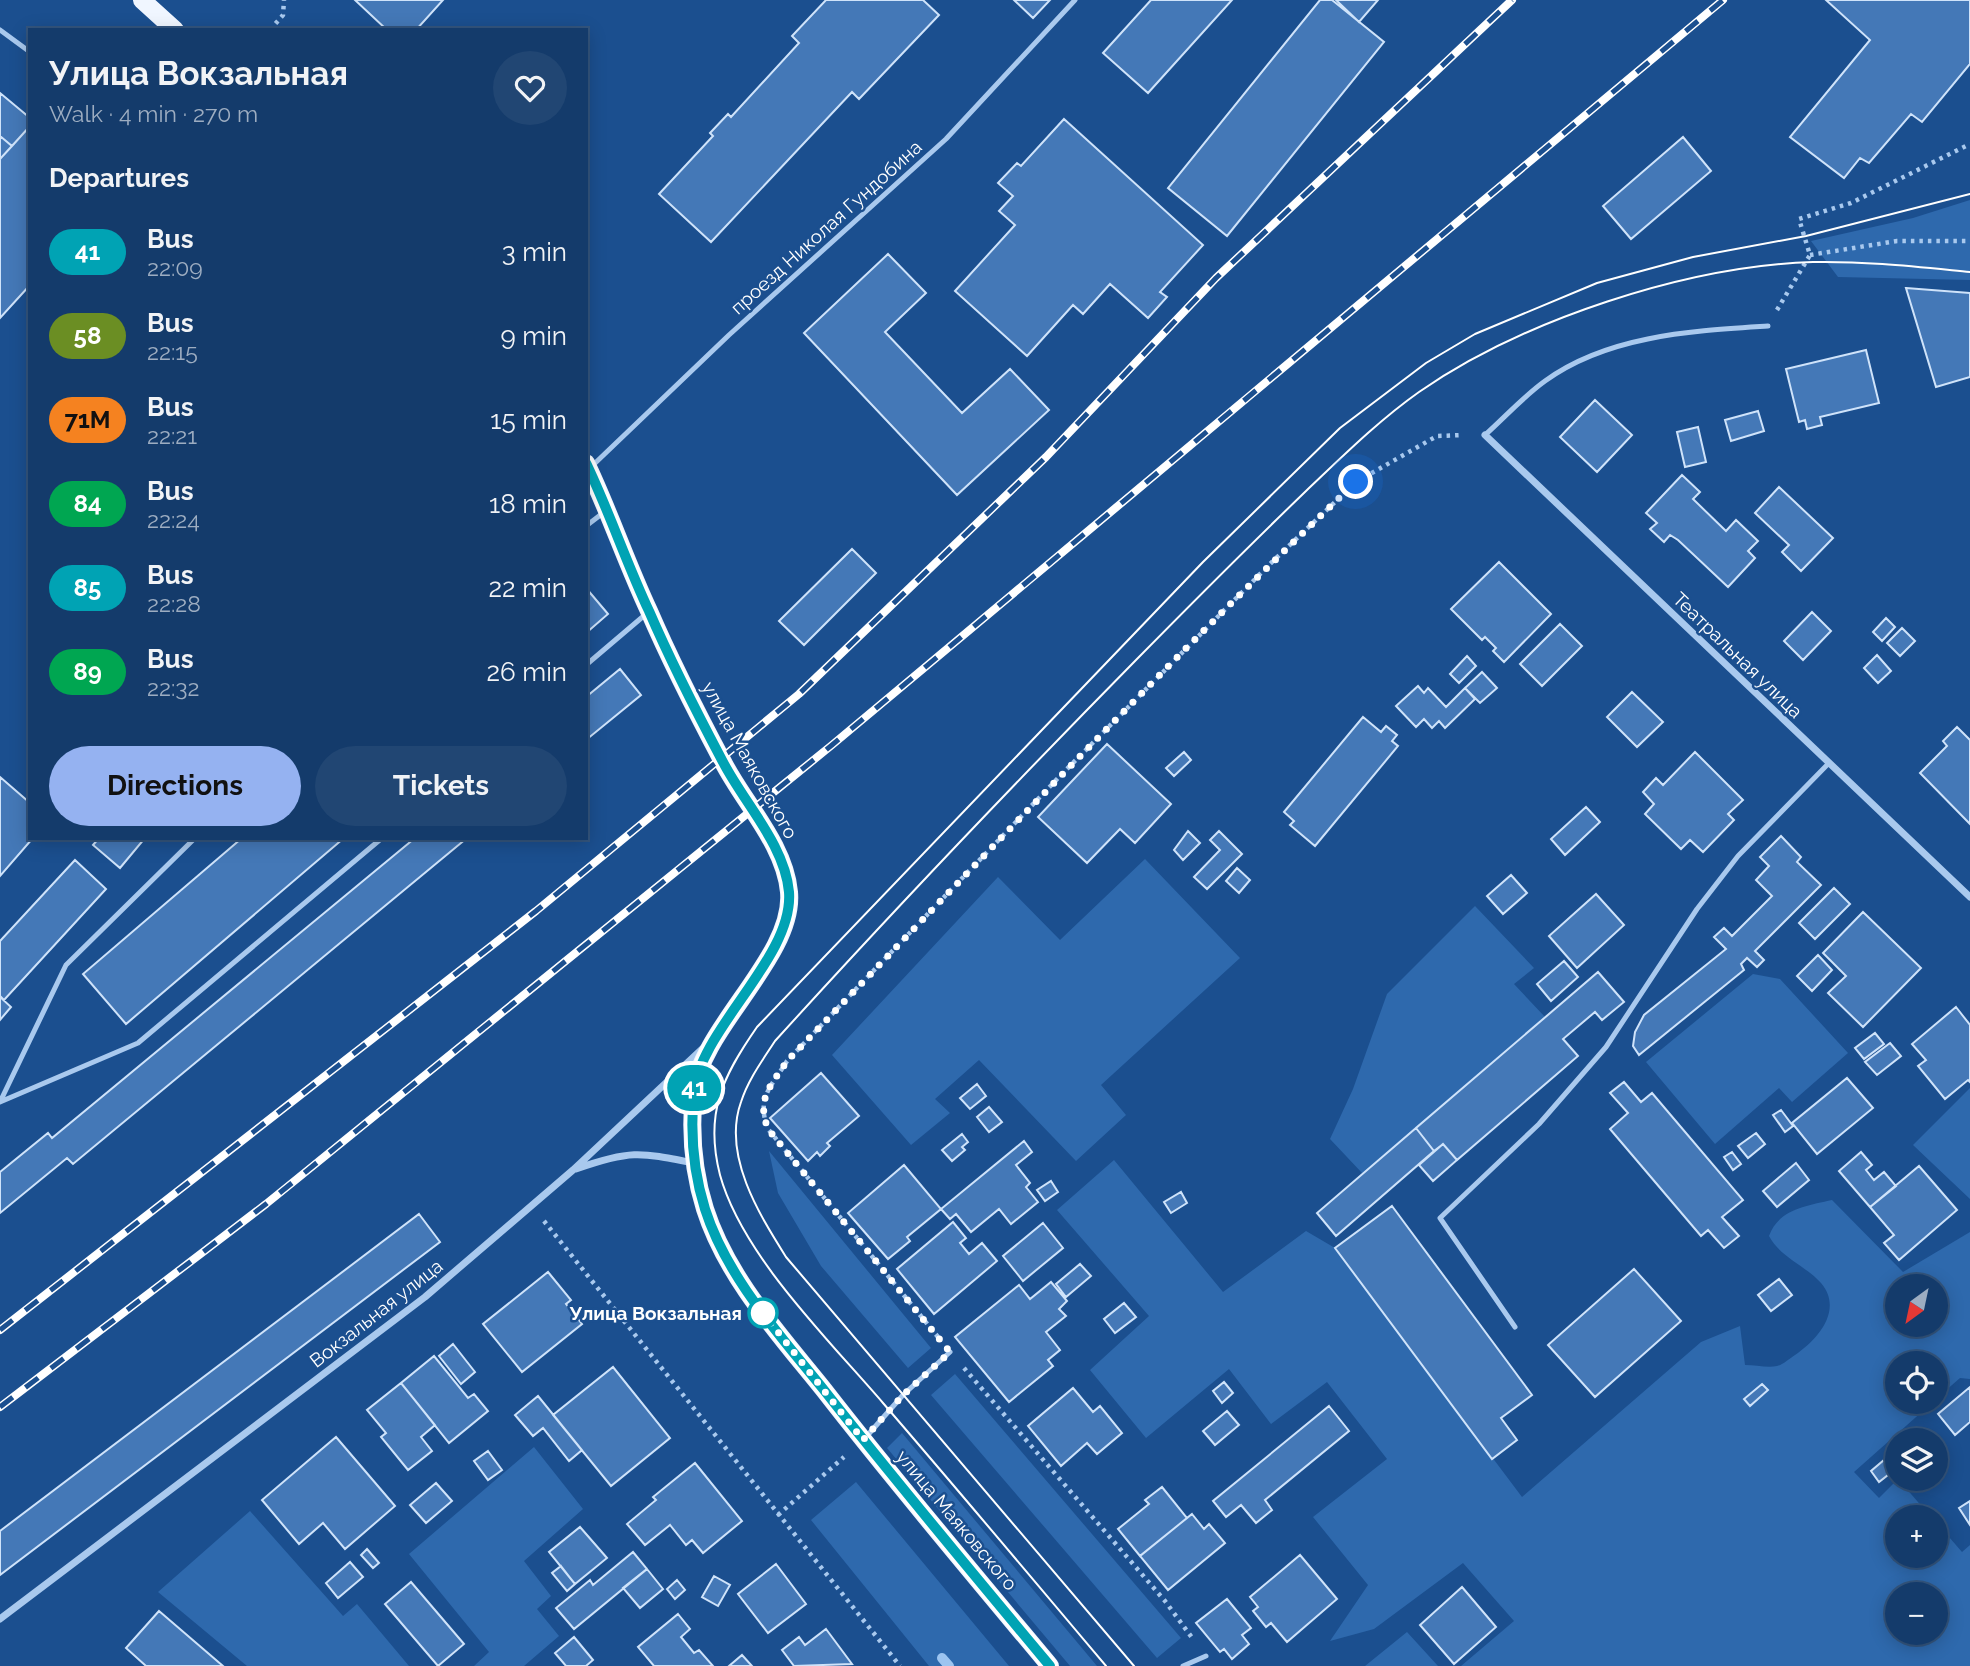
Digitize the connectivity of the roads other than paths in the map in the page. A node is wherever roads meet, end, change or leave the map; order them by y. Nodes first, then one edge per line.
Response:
1 (142, 0) edge
2 (1075, 0) edge
3 (174, 28) edge
4 (0, 30) edge
5 (28, 51) edge
6 (1768, 326) road end
7 (1485, 435) joint
8 (588, 466) edge
9 (606, 511) junction
10 (588, 524) edge
11 (649, 612) junction
12 (588, 663) edge
13 (1828, 764) junction
14 (193, 840) edge
15 (380, 840) edge
16 (1970, 897) edge
17 (742, 1000) junction
18 (0, 1102) edge
19 (694, 1163) junction
20 (573, 1170) junction
21 (1515, 1327) dead end
22 (950, 1352) road end
23 (863, 1440) junction
24 (0, 1619) edge
25 (1206, 1656) road end
26 (1051, 1666) edge
27 (1183, 1666) edge

1 - 3 main road
2 - 8 lane, проезд Николая Гундобина
4 - 5 lane
6 - 7 lane
7 - 13 street, Театральная улица
8 - 9 main road, улица Маяковского
9 - 10 lane
9 - 11 main road, улица Маяковского
11 - 12 lane
11 - 17 main road, улица Маяковского
13 - 16 street, Театральная улица
13 - 21 lane
14 - 18 lane
15 - 18 lane
17 - 19 main road, улица Маяковского
17 - 20 street, Вокзальная улица
19 - 20 street
19 - 23 main road, улица Маяковского
20 - 24 street, Вокзальная улица
22 - 23 lane
23 - 26 main road, улица Маяковского
25 - 27 lane

